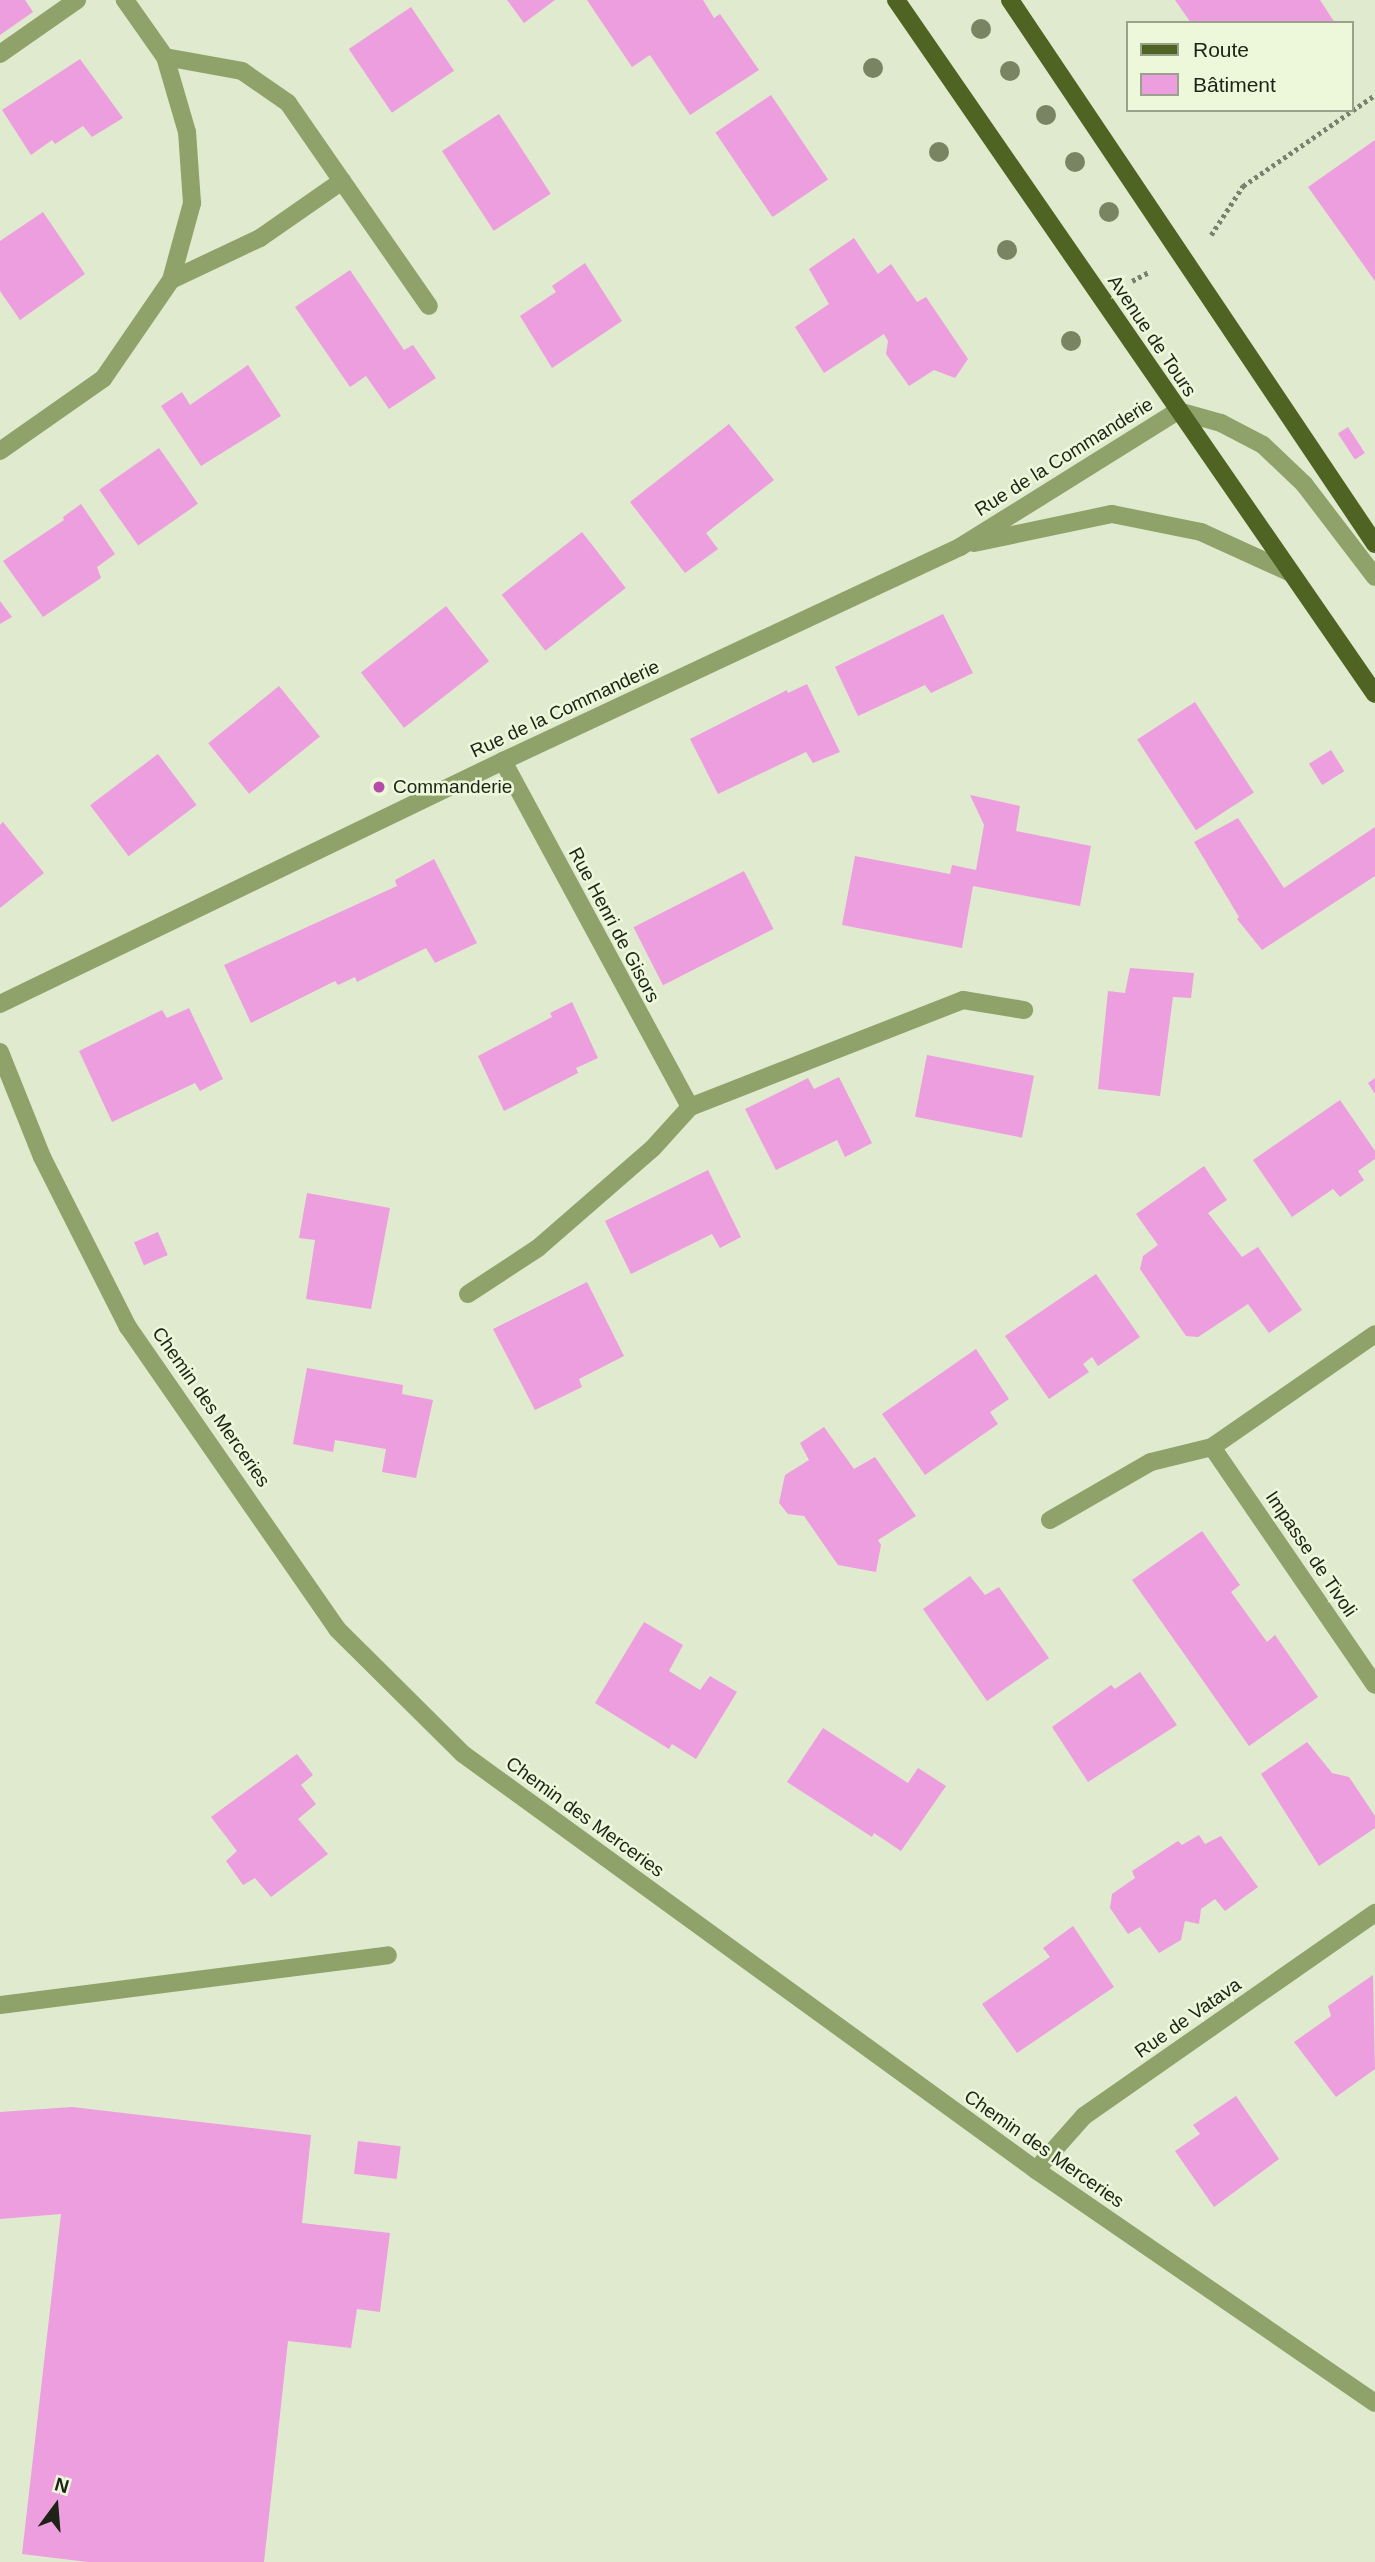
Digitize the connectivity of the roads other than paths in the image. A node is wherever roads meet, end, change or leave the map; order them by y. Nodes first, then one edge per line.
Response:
1 (77, 0) edge
2 (125, 0) edge
3 (896, 0) edge
4 (1010, 0) edge
5 (0, 54) edge
6 (165, 57) junction
7 (342, 181) junction
8 (171, 280) junction
9 (429, 306) dead end
10 (1178, 411) junction
11 (0, 451) edge
12 (1375, 544) edge
13 (960, 547) junction
14 (1291, 573) junction
15 (1375, 577) edge
16 (1375, 695) edge
17 (503, 761) junction
18 (0, 1003) edge
19 (1024, 1010) dead end
20 (0, 1052) edge
21 (690, 1107) junction
22 (468, 1294) dead end
23 (1375, 1334) edge
24 (1212, 1447) junction
25 (1050, 1520) dead end
26 (1375, 1685) edge
27 (1375, 1913) edge
28 (388, 1955) dead end
29 (0, 2006) edge
30 (1036, 2170) junction
31 (1375, 2403) edge

1 - 5 street
2 - 6 street
3 - 10 main road, Avenue de Tours
4 - 12 main road
6 - 7 street
6 - 8 street
7 - 8 street
7 - 9 street
8 - 11 street
10 - 13 street, Rue de la Commanderie
10 - 14 main road, Avenue de Tours
10 - 15 street, Rue de la Commanderie
13 - 14 street, Rue de la Commanderie
13 - 17 street, Rue de la Commanderie
14 - 16 main road, Avenue de Tours
17 - 18 street, Rue de la Commanderie
17 - 21 street, Rue Henri de Gisors
19 - 21 street
20 - 30 street, Chemin des Merceries
21 - 22 street
23 - 24 street
24 - 25 street
24 - 26 street, Impasse de Tivoli
27 - 30 street, Rue de Vatava
28 - 29 street
30 - 31 street, Chemin des Merceries

